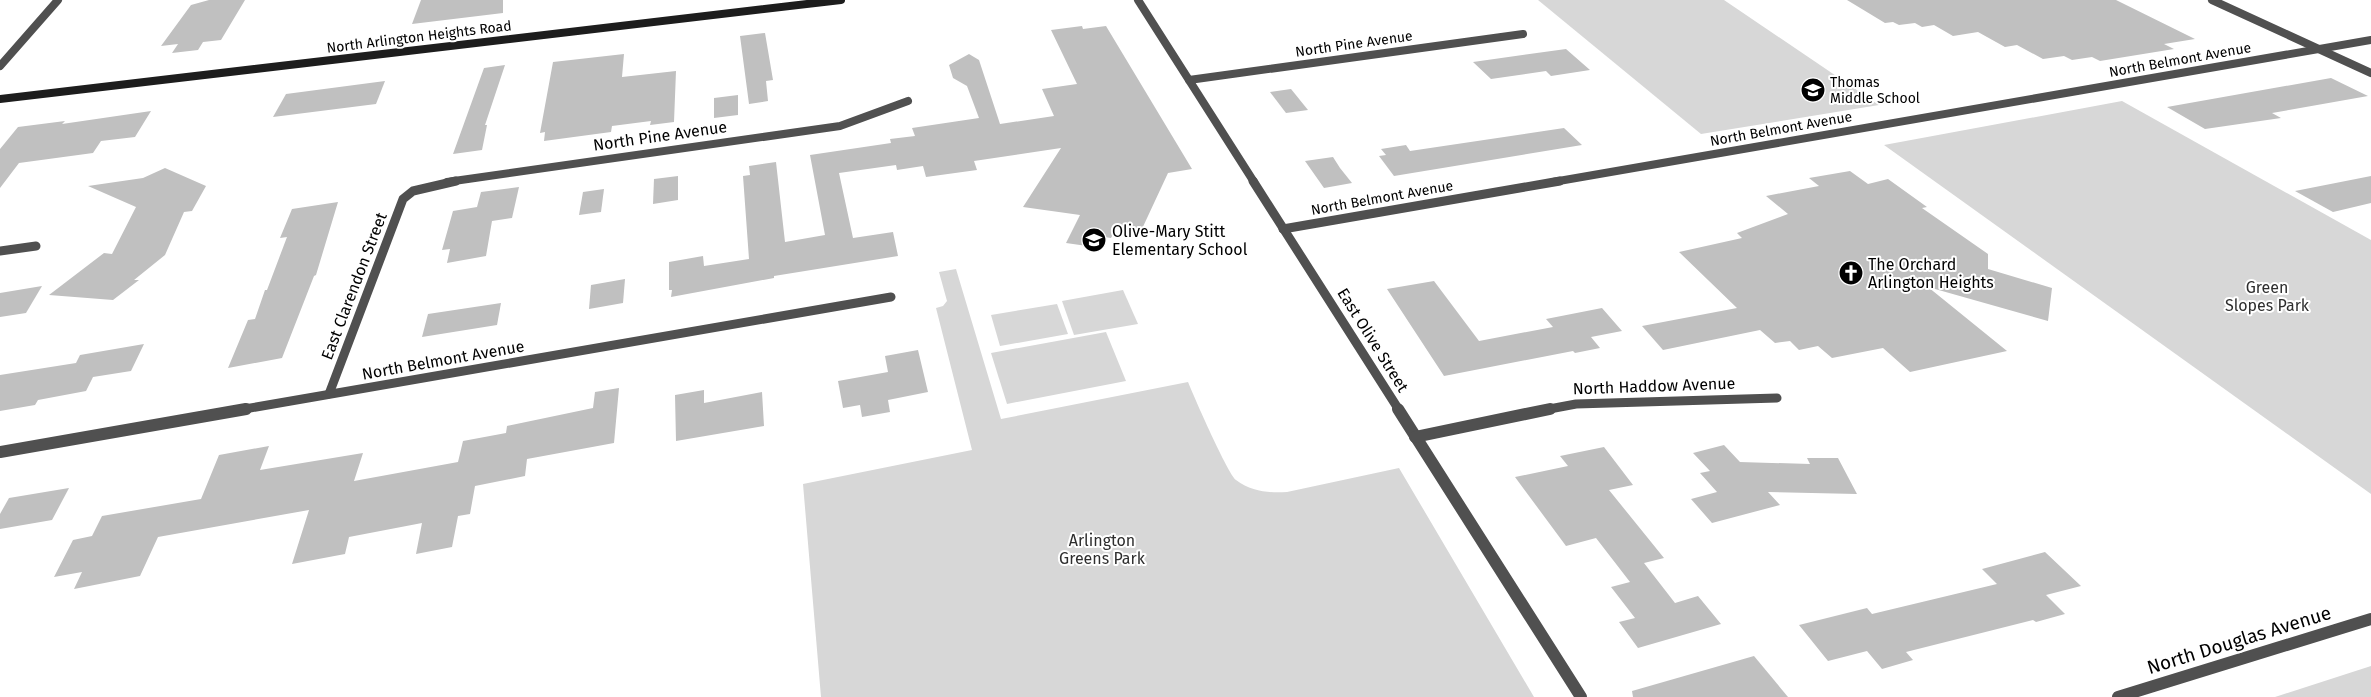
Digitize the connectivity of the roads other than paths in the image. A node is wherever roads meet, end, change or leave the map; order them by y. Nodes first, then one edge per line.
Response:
1 (58, 0) edge
2 (841, 0) edge
3 (1138, 0) edge
4 (2212, 0) edge
5 (1523, 34) dead end
6 (2371, 40) edge
7 (2320, 49) junction
8 (0, 66) edge
9 (2371, 73) edge
10 (1189, 80) junction
11 (0, 99) edge
12 (908, 101) dead end
13 (413, 191) joint
14 (1284, 229) junction
15 (36, 246) dead end
16 (0, 251) edge
17 (891, 297) dead end
18 (330, 394) junction
19 (1777, 398) dead end
20 (1415, 437) junction
21 (0, 452) edge
22 (2371, 619) edge
23 (1580, 697) edge
24 (2118, 697) edge

1 - 8 street
2 - 11 main road, North Arlington Heights Road
3 - 10 street, East Olive Street
4 - 7 street
5 - 10 street, North Pine Avenue
6 - 7 street, North Belmont Avenue
7 - 9 street
7 - 14 street, North Belmont Avenue
10 - 14 street, East Olive Street
12 - 13 street, North Pine Avenue
13 - 18 street, East Clarendon Street
14 - 20 street, East Olive Street
15 - 16 street
17 - 18 street, North Belmont Avenue
18 - 21 street, North Belmont Avenue
19 - 20 street, North Haddow Avenue
20 - 23 street, East Olive Street
22 - 24 street, North Douglas Avenue

